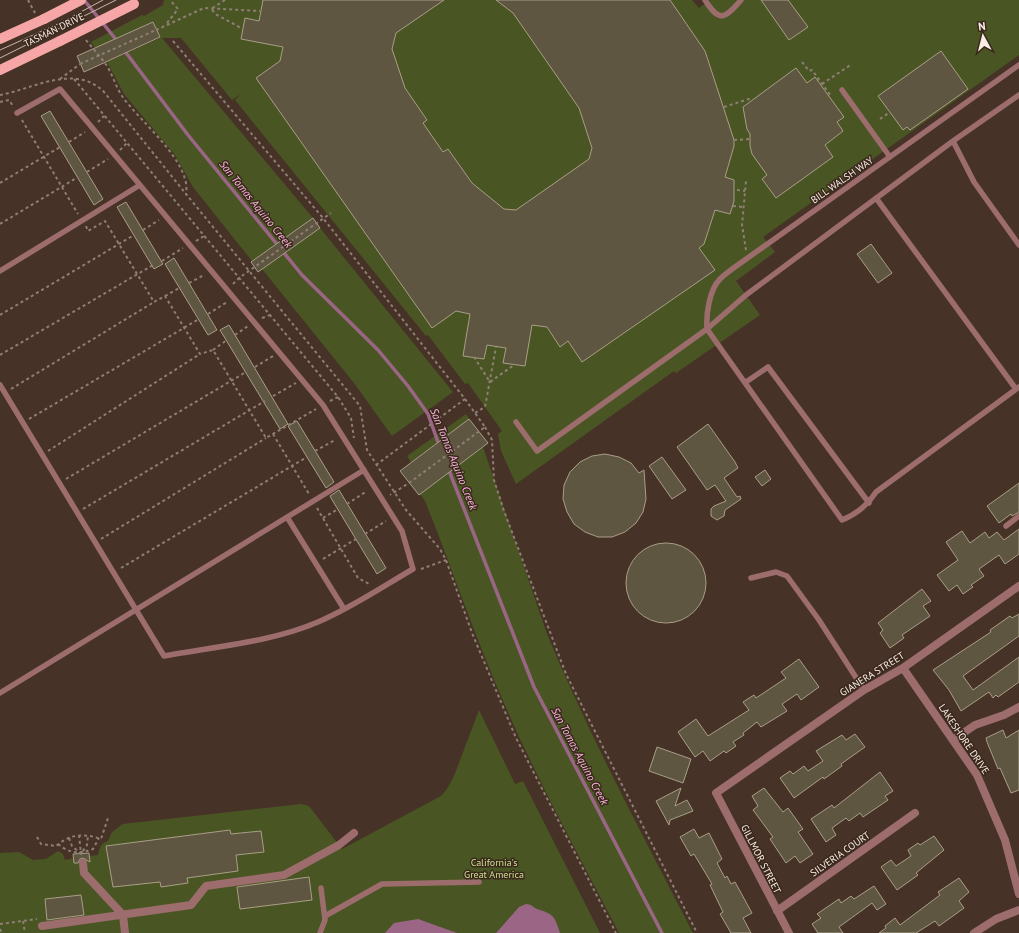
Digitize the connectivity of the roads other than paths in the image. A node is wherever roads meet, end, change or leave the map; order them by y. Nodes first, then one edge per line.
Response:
1 (81, 0) edge
2 (705, 0) edge
3 (741, 0) edge
4 (137, 2) edge
5 (0, 39) edge
6 (1019, 65) edge
7 (0, 70) edge
8 (842, 90) dead end
9 (1019, 95) edge
10 (17, 113) road end
11 (953, 141) junction
12 (890, 157) junction
13 (140, 185) junction
14 (876, 198) junction
15 (1019, 245) edge
16 (0, 271) edge
17 (707, 329) junction
18 (746, 382) junction
19 (0, 385) edge
20 (1017, 388) edge
21 (516, 422) dead end
22 (364, 470) junction
23 (869, 503) junction
24 (1019, 516) edge
25 (287, 517) junction
26 (1006, 526) dead end
27 (751, 578) dead end
28 (1019, 586) edge
29 (344, 609) junction
30 (136, 610) junction
31 (903, 668) junction
32 (864, 690) junction
33 (0, 693) edge
34 (1019, 707) edge
35 (953, 740) junction
36 (716, 793) joint
37 (915, 813) dead end
38 (354, 834) dead end
39 (83, 863) road end
40 (479, 882) dead end
41 (321, 888) dead end
42 (1019, 894) edge
43 (1019, 910) edge
44 (777, 911) junction
45 (123, 915) junction
46 (325, 916) junction
47 (42, 922) road end
48 (125, 933) edge
49 (320, 933) edge
50 (789, 933) edge
51 (974, 933) edge

1 - 5 main road, TASMAN DRIVE, bridge
2 - 3 lane
4 - 7 main road, TASMAN DRIVE, bridge
6 - 12 lane, BILL WALSH WAY
8 - 12 lane
9 - 11 lane
10 - 13 lane
11 - 14 lane
11 - 15 lane
12 - 17 lane, BILL WALSH WAY
13 - 16 lane
13 - 22 lane
14 - 17 lane
14 - 20 lane
17 - 18 lane
17 - 21 lane
18 - 23 lane
18 - 23 lane
19 - 30 lane
20 - 23 lane
22 - 25 lane
22 - 29 lane
24 - 26 lane
25 - 29 lane
25 - 30 lane
27 - 32 lane
28 - 31 street, GIANERA STREET
29 - 30 lane
30 - 33 lane
31 - 32 street, GIANERA STREET
31 - 35 street, LAKESHORE DRIVE
32 - 36 street, GIANERA STREET
34 - 35 street
35 - 42 street, LAKESHORE DRIVE
36 - 44 street, GILLMOR STREET
37 - 44 street, SILVERIA COURT
38 - 45 street
39 - 45 street
40 - 46 lane
41 - 46 lane
43 - 51 street
44 - 50 street, GILLMOR STREET
45 - 47 street
45 - 48 street
46 - 49 lane

